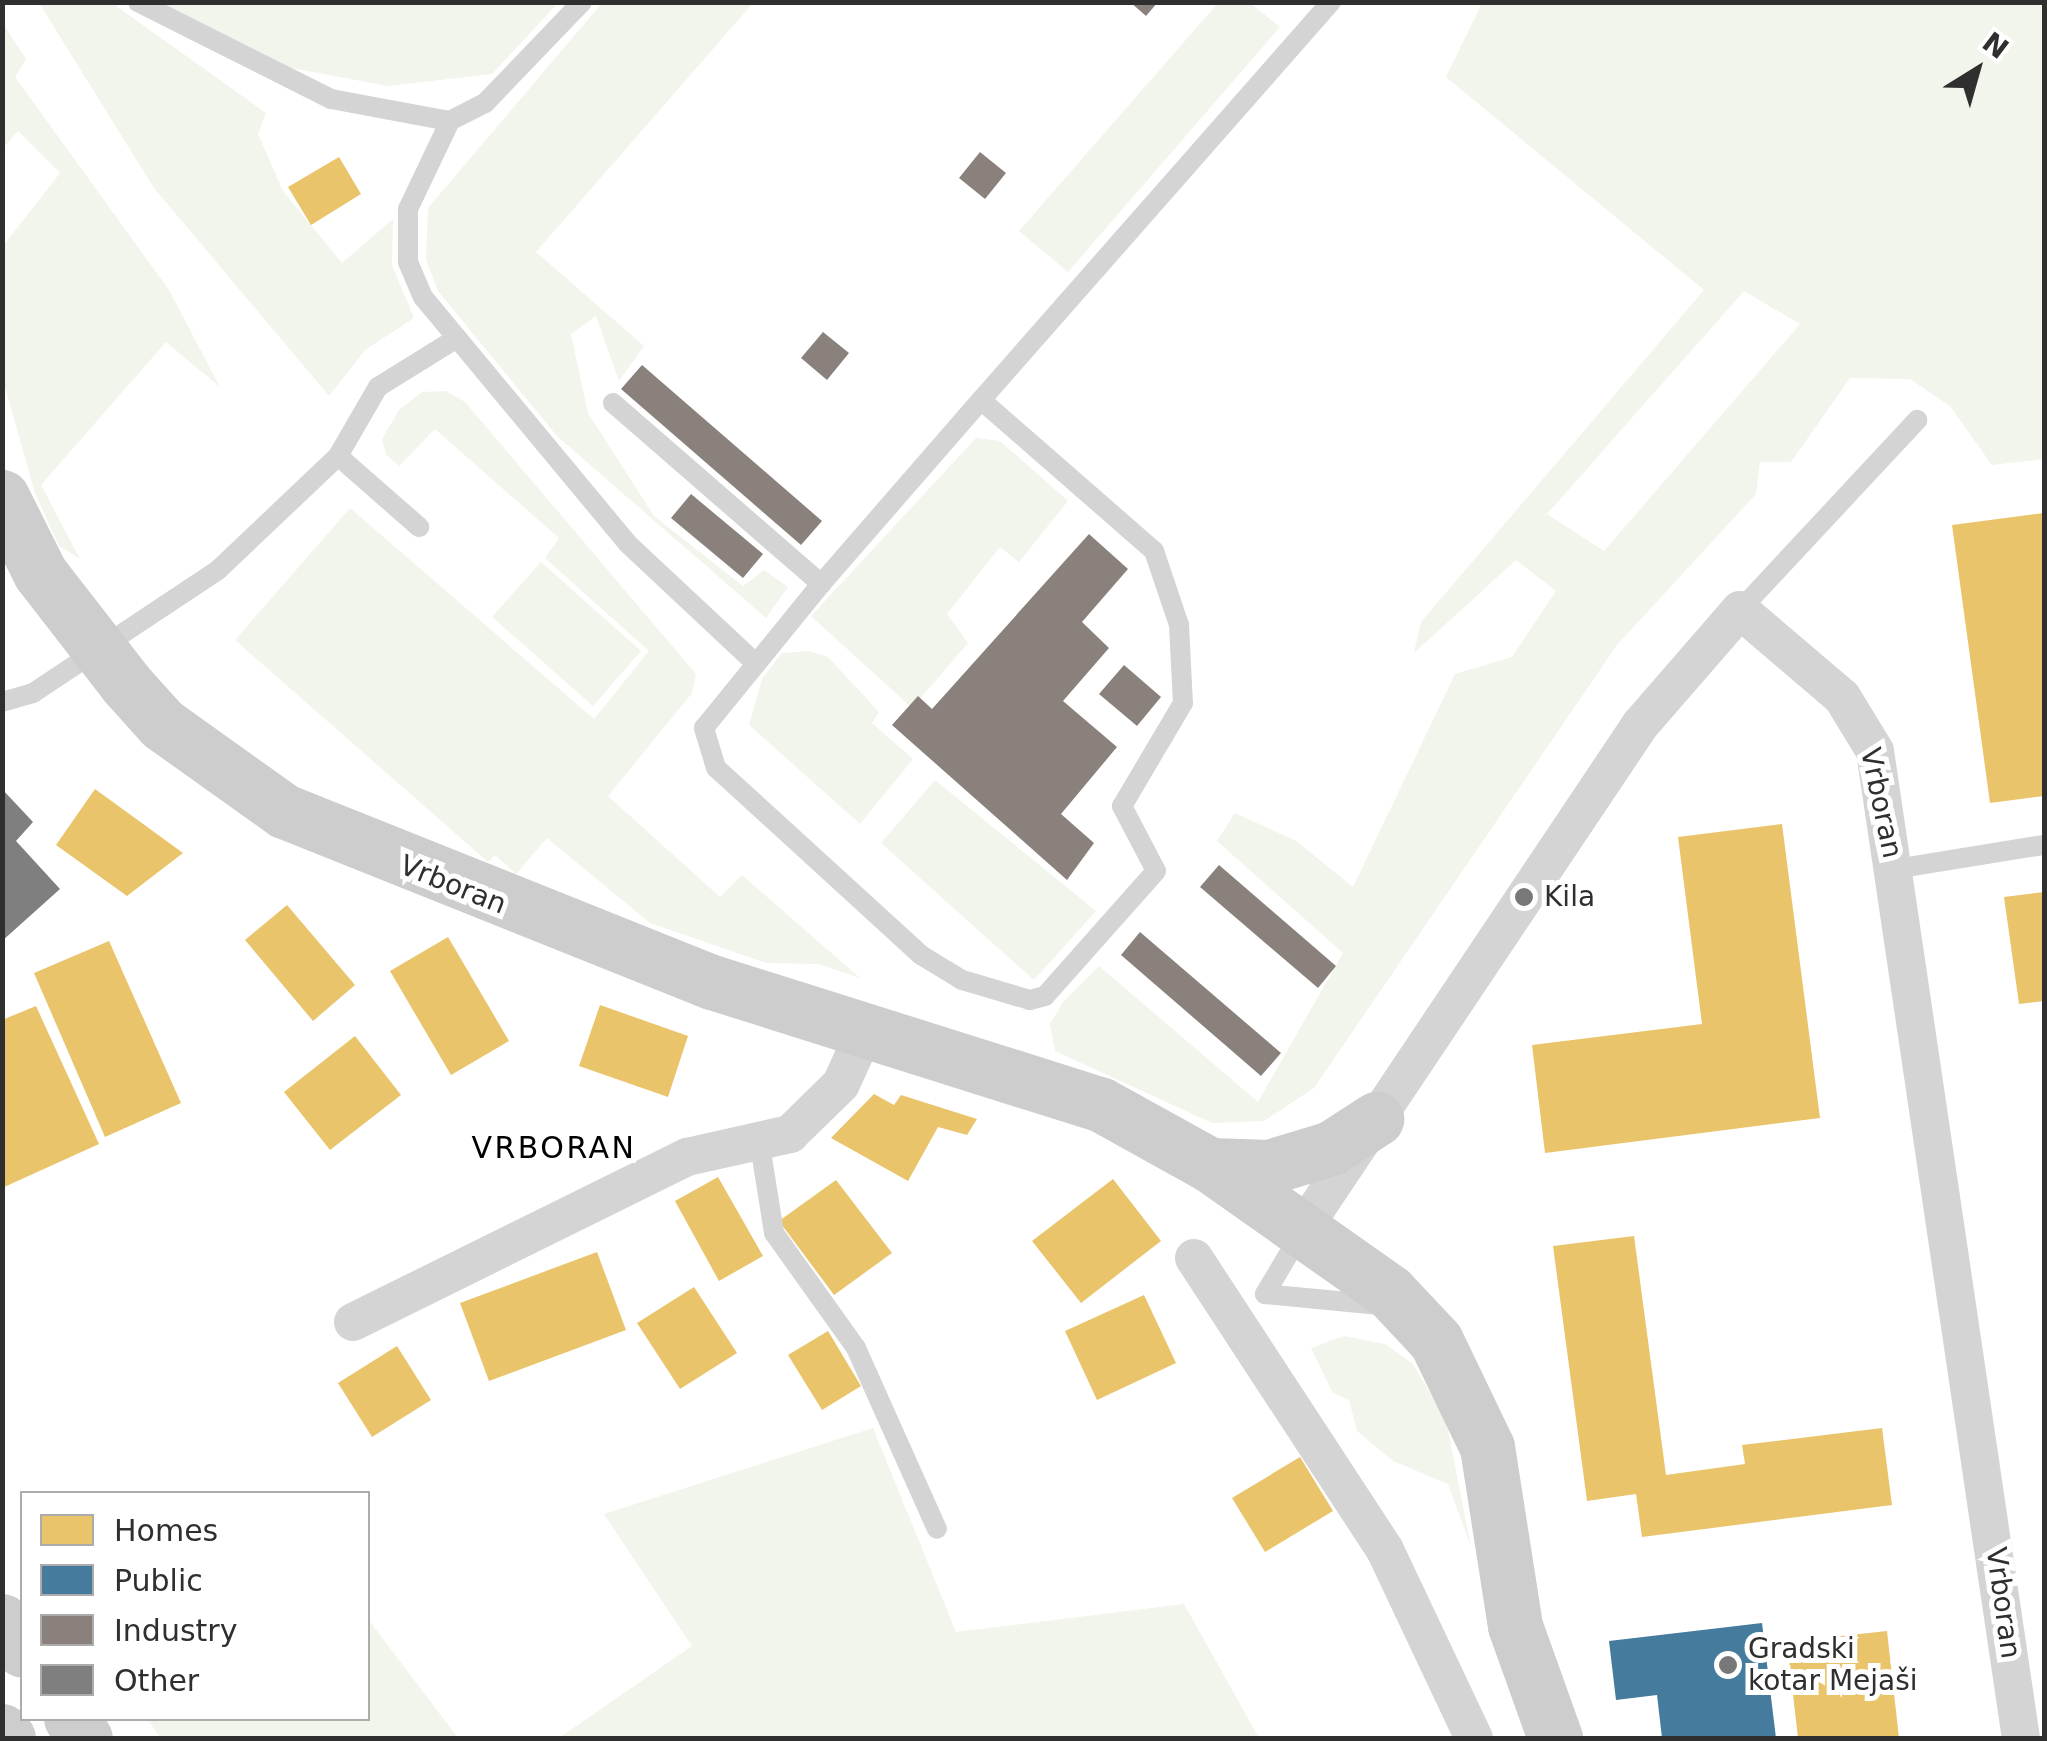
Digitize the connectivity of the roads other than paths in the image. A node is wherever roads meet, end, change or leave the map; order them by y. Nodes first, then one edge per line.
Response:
1 (138, 2) edge
2 (582, 2) edge
3 (1331, 2) edge
4 (450, 122) junction
5 (457, 338) junction
6 (982, 400) junction
7 (612, 402) dead end
8 (1917, 420) dead end
9 (338, 456) junction
10 (2, 497) edge
11 (419, 527) dead end
12 (821, 584) junction
13 (1740, 610) junction
14 (94, 646) junction
15 (754, 662) junction
16 (2, 702) edge
17 (2044, 845) edge
18 (1895, 869) junction
19 (866, 1029) junction
20 (1376, 1120) junction
21 (759, 1140) junction
22 (1210, 1164) junction
23 (1304, 1227) junction
24 (1194, 1258) dead end
25 (1417, 1318) junction
26 (353, 1322) dead end
27 (937, 1530) dead end
28 (2, 1621) edge
29 (20, 1647) edge
30 (2, 1731) edge
31 (8, 1738) edge
32 (1474, 1738) edge
33 (1556, 1738) edge
34 (2021, 1738) edge

1 - 4 lane
2 - 4 lane
3 - 6 lane
4 - 5 lane
5 - 9 lane
5 - 15 lane
6 - 12 lane
6 - 15 lane
7 - 12 lane
8 - 13 lane
9 - 11 lane
9 - 14 lane
10 - 14 street, Vrboran
12 - 15 lane
13 - 18 street, Vrboran
13 - 20 street
14 - 16 lane
14 - 19 street, Vrboran
17 - 18 lane
18 - 34 street, Vrboran
19 - 21 street
19 - 22 street, Vrboran
20 - 22 street
20 - 23 street
21 - 26 street
21 - 27 lane
22 - 23 street, Vrboran
23 - 25 street, Vrboran
23 - 25 lane
24 - 32 street
25 - 33 street, Vrboran
28 - 29 street
30 - 31 street

